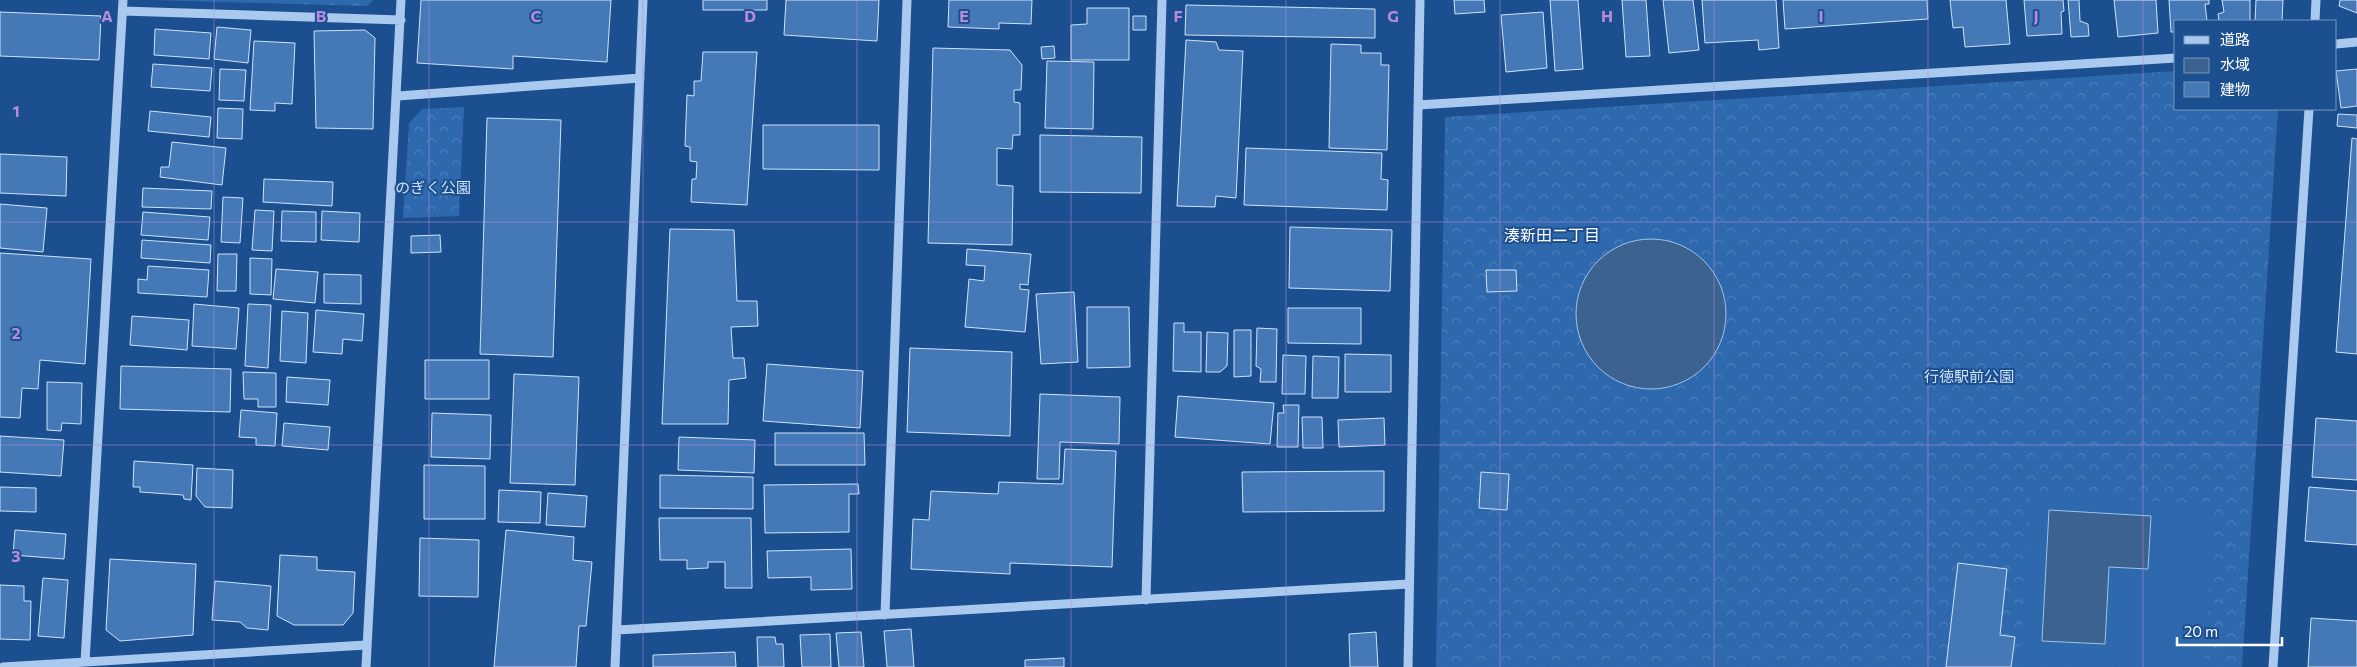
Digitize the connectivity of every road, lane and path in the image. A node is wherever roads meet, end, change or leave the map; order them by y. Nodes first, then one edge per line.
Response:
1 (123, 0) edge
2 (401, 0) edge
3 (644, 0) edge
4 (907, 0) edge
5 (1162, 0) edge
6 (1420, 0) edge
7 (2316, 0) edge
8 (123, 11) junction
9 (401, 20) junction
10 (2315, 20) edge
11 (2357, 42) edge
12 (2337, 44) edge
13 (2174, 58) edge
14 (640, 78) junction
15 (398, 96) junction
16 (1418, 105) junction
17 (2309, 110) edge
18 (1409, 584) junction
19 (1146, 600) junction
20 (885, 615) junction
21 (617, 630) junction
22 (366, 645) junction
23 (85, 662) junction
24 (3, 667) edge
25 (366, 667) edge
26 (615, 667) edge
27 (1408, 667) edge
28 (2272, 667) edge

1 - 8 street
2 - 9 street
3 - 14 street
4 - 20 street
5 - 19 street
6 - 16 street
7 - 10 street
8 - 9 street
8 - 23 street
9 - 15 street
11 - 12 street
13 - 16 street
14 - 15 street
14 - 21 street
15 - 22 street
16 - 18 street
17 - 28 street
18 - 19 street
18 - 27 street
19 - 20 street
20 - 21 street
21 - 26 street
22 - 23 street
22 - 25 street
23 - 24 street

